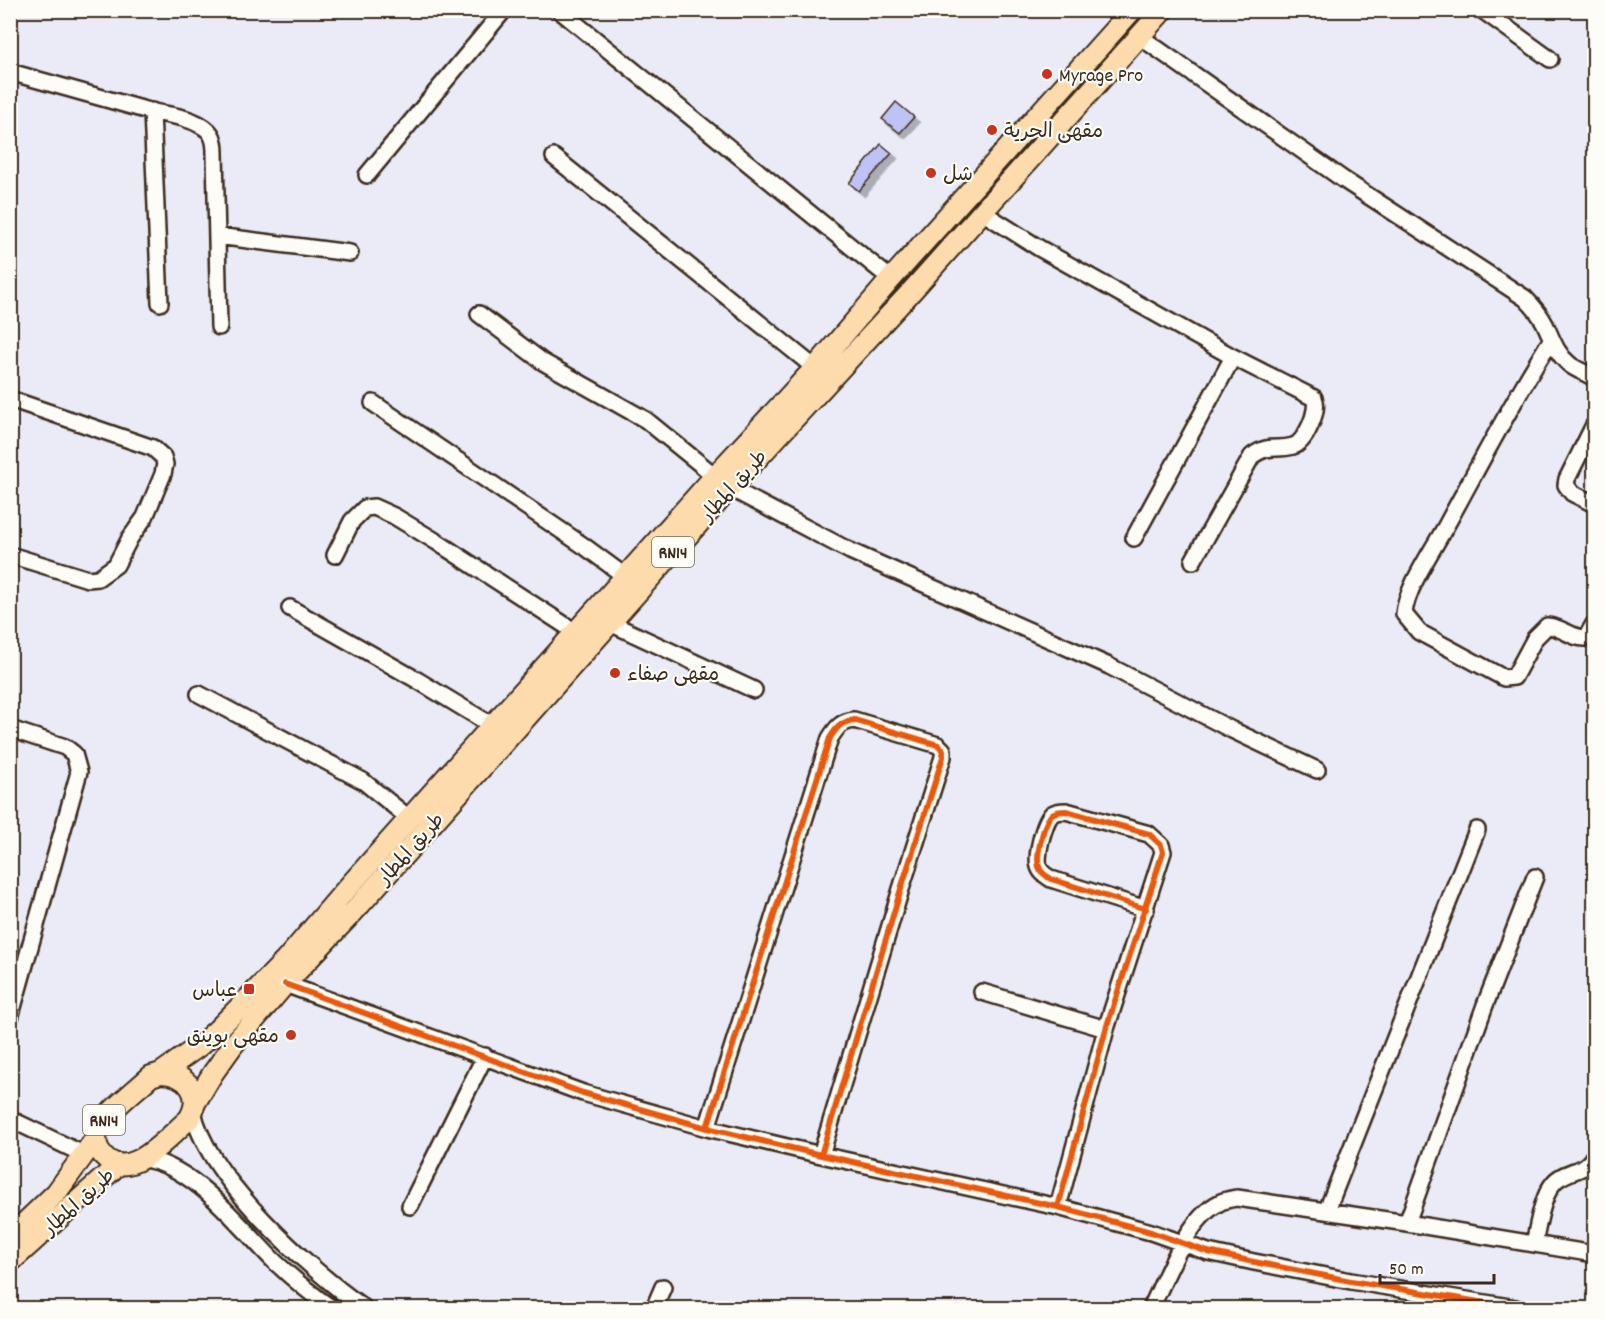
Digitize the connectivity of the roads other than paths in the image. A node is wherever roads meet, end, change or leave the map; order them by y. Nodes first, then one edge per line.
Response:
1 (504, 10) edge
2 (559, 10) edge
3 (1163, 10) edge
4 (1482, 10) edge
5 (1132, 11) edge
6 (1138, 36) junction
7 (1550, 59) dead end
8 (10, 72) edge
9 (152, 111) junction
10 (554, 157) dead end
11 (367, 175) dead end
12 (982, 212) junction
13 (217, 236) junction
14 (350, 254) dead end
15 (891, 279) junction
16 (160, 303) dead end
17 (479, 314) dead end
18 (219, 327) dead end
19 (1551, 340) junction
20 (1233, 357) junction
21 (815, 368) junction
22 (1594, 378) edge
23 (10, 399) edge
24 (373, 403) dead end
25 (1594, 425) edge
26 (715, 476) junction
27 (730, 488) junction
28 (1594, 504) edge
29 (1134, 538) dead end
30 (10, 555) edge
31 (335, 555) dead end
32 (1193, 561) dead end
33 (626, 577) junction
34 (290, 608) dead end
35 (610, 623) junction
36 (1594, 624) edge
37 (577, 633) junction
38 (754, 690) dead end
39 (199, 694) dead end
40 (493, 726) junction
41 (10, 729) edge
42 (1317, 770) dead end
43 (410, 819) junction
44 (1477, 830) dead end
45 (1535, 877) dead end
46 (1146, 909) junction
47 (285, 984) junction
48 (982, 992) dead end
49 (10, 1018) edge
50 (1106, 1029) junction
51 (485, 1056) junction
52 (161, 1073) junction
53 (194, 1107) junction
54 (10, 1119) edge
55 (707, 1128) junction
56 (96, 1138) junction
57 (85, 1155) junction
58 (820, 1155) junction
59 (1594, 1156) edge
60 (142, 1159) junction
61 (118, 1164) junction
62 (410, 1206) dead end
63 (1058, 1207) junction
64 (1327, 1210) junction
65 (1407, 1222) junction
66 (19, 1238) edge
67 (1182, 1244) junction
68 (1534, 1244) junction
69 (1594, 1254) edge
70 (10, 1262) edge
71 (663, 1287) dead end
72 (331, 1308) edge
73 (364, 1308) edge
74 (654, 1308) edge
75 (1151, 1308) edge
76 (1516, 1308) edge

1 - 11 street
2 - 15 street
3 - 6 main road, طريق المطار / RN14
4 - 7 street
5 - 15 main road, طريق المطار / RN14
6 - 12 main road, طريق المطار / RN14
6 - 19 street
8 - 9 street
9 - 13 street
9 - 16 street
10 - 21 street
12 - 20 street
12 - 27 main road, طريق المطار / RN14
13 - 14 street
13 - 18 street
15 - 21 main road, طريق المطار / RN14
17 - 26 street
19 - 22 street
19 - 36 street
20 - 29 street
20 - 32 street
21 - 26 main road, طريق المطار / RN14
23 - 30 street
24 - 33 street
25 - 28 street
26 - 33 main road, طريق المطار / RN14
27 - 35 main road, طريق المطار / RN14
27 - 42 street
31 - 37 street
33 - 37 main road, طريق المطار / RN14
34 - 40 street
35 - 38 street
35 - 47 main road, طريق المطار / RN14
37 - 40 main road, طريق المطار / RN14
39 - 43 street
40 - 43 main road, طريق المطار / RN14
41 - 49 street
43 - 52 main road, طريق المطار / RN14
44 - 64 street
45 - 65 street
46 - 46 street
46 - 50 street
47 - 51 street
47 - 53 main road, طريق المطار / RN14
48 - 50 street
50 - 63 street
51 - 55 street
51 - 62 street
52 - 53 main road
52 - 56 main road, RN14
53 - 60 main road, RN14
53 - 73 street
54 - 57 street
55 - 58 street
55 - 58 street
56 - 57 main road, طريق المطار / RN14
56 - 61 main road, RN14
57 - 66 main road, طريق المطار / RN14
58 - 63 street
59 - 68 street
60 - 61 main road, RN14
60 - 72 street
61 - 66 main road, طريق المطار / RN14
63 - 67 street
64 - 65 street
64 - 67 street
65 - 68 street
66 - 70 main road, طريق المطار / RN14
67 - 75 street
67 - 76 street
68 - 69 street
71 - 74 street

